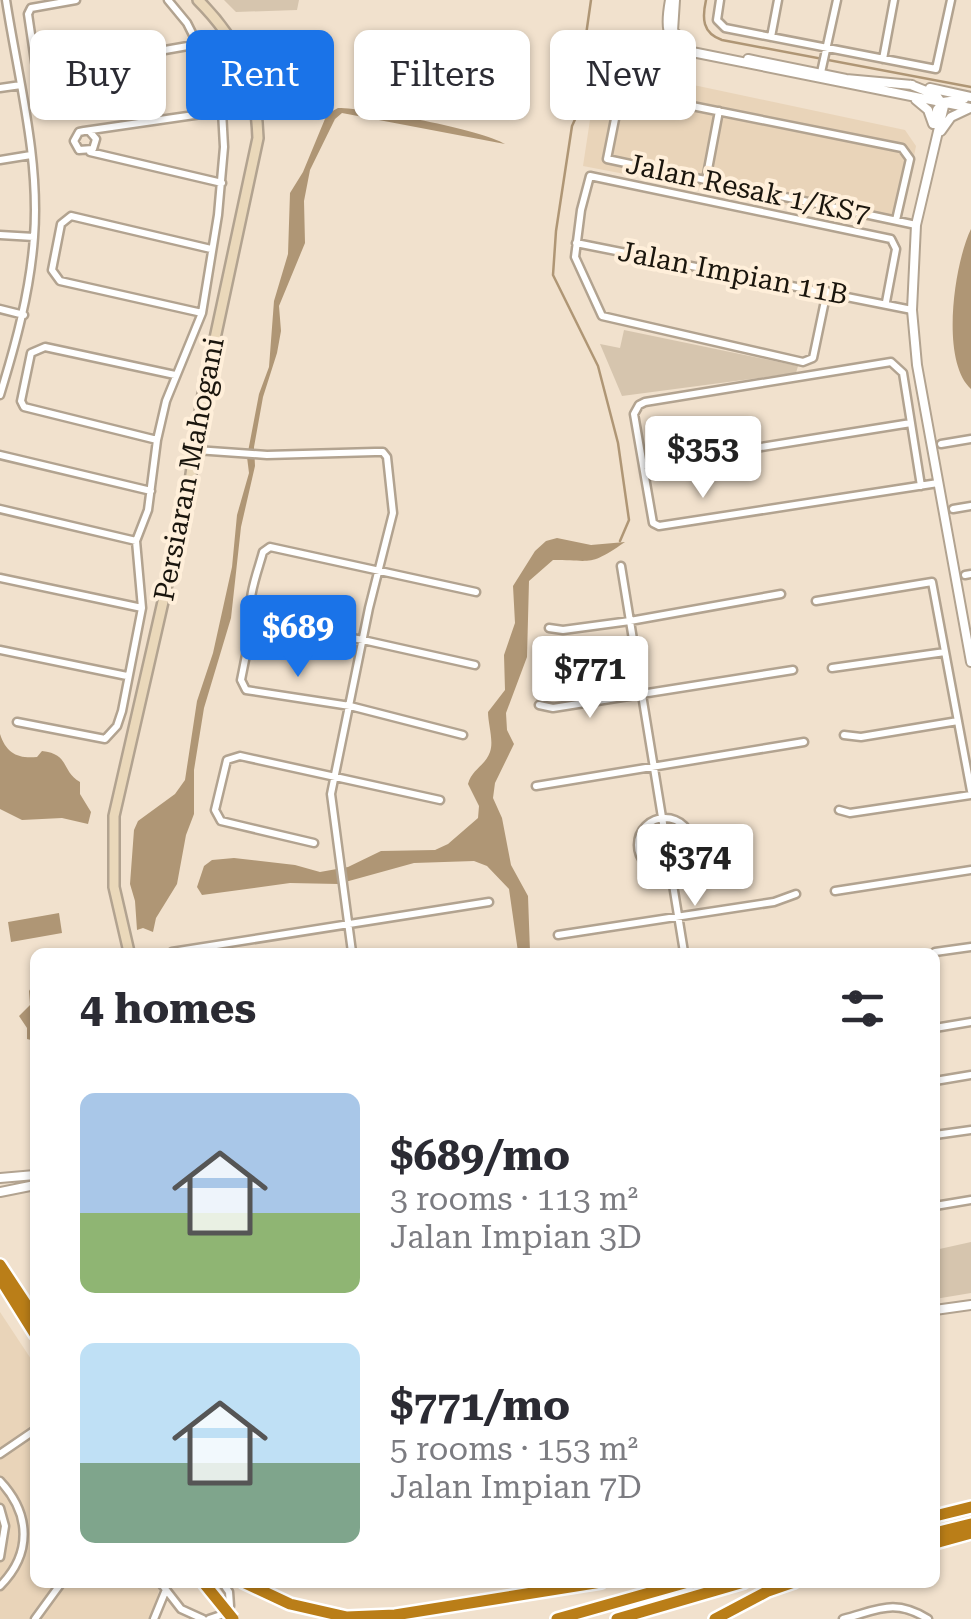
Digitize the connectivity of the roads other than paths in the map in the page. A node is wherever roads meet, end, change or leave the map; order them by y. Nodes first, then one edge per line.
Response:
1 (6, 0) edge
2 (76, 0) edge
3 (168, 0) edge
4 (198, 0) edge
5 (673, 0) edge
6 (720, 0) edge
7 (778, 0) edge
8 (837, 0) edge
9 (894, 0) edge
10 (951, 0) edge
11 (4, 15) edge
12 (189, 30) edge
13 (771, 37) junction
14 (186, 46) edge
15 (828, 48) junction
16 (883, 59) junction
17 (824, 60) junction
18 (809, 71) junction
19 (832, 76) junction
20 (820, 77) junction
21 (21, 85) junction
22 (910, 85) junction
23 (0, 88) edge
24 (914, 98) junction
25 (971, 99) edge
26 (942, 102) junction
27 (971, 108) edge
28 (718, 111) junction
29 (186, 117) edge
30 (222, 120) edge
31 (90, 132) junction
32 (935, 138) junction
33 (89, 152) junction
34 (31, 155) junction
35 (0, 160) edge
36 (706, 180) junction
37 (222, 183) junction
38 (896, 220) junction
39 (916, 224) junction
40 (0, 235) edge
41 (34, 236) junction
42 (576, 243) junction
43 (212, 249) junction
44 (827, 291) junction
45 (888, 303) junction
46 (912, 307) junction
47 (0, 309) edge
48 (202, 313) junction
49 (24, 315) junction
50 (175, 375) junction
51 (0, 394) edge
52 (911, 423) junction
53 (971, 439) edge
54 (157, 440) junction
55 (941, 444) dead end
56 (196, 450) junction
57 (0, 455) edge
58 (642, 466) junction
59 (938, 483) junction
60 (922, 486) junction
61 (152, 491) junction
62 (971, 506) edge
63 (0, 509) edge
64 (953, 509) dead end
65 (136, 541) junction
66 (621, 566) dead end
67 (378, 570) junction
68 (0, 578) edge
69 (476, 592) dead end
70 (781, 594) dead end
71 (816, 601) dead end
72 (142, 608) junction
73 (254, 620) junction
74 (630, 621) junction
75 (549, 628) dead end
76 (364, 640) junction
77 (0, 650) edge
78 (945, 652) junction
79 (971, 662) edge
80 (475, 665) dead end
81 (832, 668) dead end
82 (793, 670) dead end
83 (127, 676) junction
84 (641, 694) junction
85 (539, 705) dead end
86 (350, 706) junction
87 (17, 722) dead end
88 (958, 722) junction
89 (464, 734) dead end
90 (844, 735) dead end
91 (804, 742) dead end
92 (653, 768) junction
93 (335, 775) junction
94 (536, 786) dead end
95 (971, 793) edge
96 (440, 800) dead end
97 (839, 810) dead end
98 (661, 818) junction
99 (314, 843) dead end
100 (971, 870) edge
101 (670, 872) junction
102 (835, 891) dead end
103 (796, 894) dead end
104 (489, 902) dead end
105 (678, 917) junction
106 (348, 924) junction
107 (558, 935) dead end
108 (971, 947) edge
109 (127, 948) edge
110 (197, 948) edge
111 (351, 948) edge
112 (683, 948) edge
113 (940, 951) edge
114 (971, 1022) edge
115 (940, 1027) edge
116 (971, 1075) edge
117 (940, 1080) edge
118 (971, 1130) edge
119 (940, 1134) edge
120 (30, 1175) edge
121 (0, 1178) edge
122 (30, 1186) edge
123 (0, 1192) edge
124 (971, 1200) edge
125 (940, 1205) edge
126 (0, 1265) edge
127 (0, 1278) edge
128 (971, 1304) edge
129 (940, 1309) edge
130 (30, 1310) edge
131 (30, 1326) edge
132 (30, 1433) edge
133 (25, 1436) junction
134 (30, 1439) edge
135 (0, 1454) edge
136 (0, 1481) edge
137 (971, 1507) edge
138 (0, 1508) edge
139 (940, 1515) edge
140 (971, 1524) edge
141 (940, 1531) edge
142 (971, 1532) edge
143 (940, 1541) edge
144 (0, 1557) edge
145 (0, 1586) edge
146 (57, 1588) edge
147 (163, 1588) edge
148 (208, 1588) edge
149 (226, 1588) edge
150 (257, 1588) edge
151 (563, 1588) edge
152 (667, 1588) edge
153 (723, 1588) edge
154 (778, 1588) edge
155 (165, 1591) junction
156 (395, 1615) junction
157 (875, 1615) edge
158 (34, 1619) edge
159 (154, 1619) edge
160 (206, 1619) edge
161 (233, 1619) edge
162 (373, 1619) edge
163 (557, 1619) edge
164 (616, 1619) edge
165 (715, 1619) edge
166 (843, 1619) edge
167 (928, 1619) edge

1 - 11 street
2 - 14 street
3 - 12 street
4 - 56 main road, Persiaran Mahogani
5 - 18 street
5 - 20 street
6 - 13 street
7 - 13 street
8 - 15 street
9 - 16 street
10 - 16 street
11 - 21 street
13 - 15 street
15 - 16 street
15 - 17 street
17 - 18 street
17 - 19 street
17 - 20 street
18 - 20 street
19 - 20 street
19 - 22 street
20 - 24 street
21 - 23 street
21 - 34 street
22 - 25 street
22 - 26 street
24 - 26 street
24 - 32 street
25 - 26 street
26 - 27 street
26 - 32 street
27 - 32 street
28 - 36 street
28 - 36 street, Jalan Resak 1/KS7
28 - 38 street, Jalan Resak 1/KS7
29 - 31 street
30 - 37 street
31 - 33 street
31 - 33 street
32 - 39 street
33 - 37 street
34 - 35 street
34 - 41 street
36 - 38 street, Jalan Resak 1/KS7
37 - 43 street
38 - 39 street, Jalan Resak 1/KS7
39 - 46 street
40 - 41 street
41 - 49 street
42 - 44 street, Jalan Impian 11B
42 - 44 street
42 - 45 street
43 - 48 street
43 - 48 street
44 - 45 street, Jalan Impian 11B
45 - 46 street, Jalan Impian 11B
46 - 59 street
47 - 49 street
48 - 50 street
49 - 51 street
50 - 54 street
50 - 54 street
52 - 58 street
52 - 58 street
52 - 60 street
53 - 55 street
54 - 61 street
56 - 67 street
56 - 109 main road, Persiaran Mahogani
57 - 61 street
58 - 60 street
59 - 60 street
59 - 79 street
61 - 65 street
62 - 64 street
63 - 65 street
65 - 72 street
66 - 74 street
67 - 69 street
67 - 73 street
67 - 76 street
68 - 72 street
70 - 74 street
71 - 78 street
72 - 83 street
73 - 76 street
73 - 86 street
74 - 75 street
74 - 84 street
76 - 80 street
76 - 86 street
77 - 83 street
78 - 81 street
78 - 88 street
82 - 84 street
83 - 87 street
84 - 85 street
84 - 92 street
86 - 89 street
86 - 93 street
88 - 90 street
88 - 95 street
91 - 92 street
92 - 94 street
92 - 98 street
93 - 96 street
93 - 99 street
93 - 106 street
95 - 97 street
98 - 101 street
98 - 101 street
98 - 101 street
100 - 102 street
101 - 105 street
103 - 105 street
104 - 106 street
105 - 107 street
105 - 112 street
106 - 110 street
106 - 111 street
108 - 113 street
114 - 115 street
116 - 117 street
118 - 119 street
120 - 121 street
122 - 123 street
124 - 125 street
126 - 130 highway
127 - 131 highway
128 - 129 street
132 - 133 street
133 - 134 street
133 - 135 street
136 - 145 street
137 - 139 highway
138 - 144 street
140 - 141 highway
142 - 143 highway
146 - 158 street
147 - 155 street
148 - 161 highway, bridge
149 - 160 street
150 - 156 highway
151 - 156 highway
152 - 163 highway
153 - 164 highway
154 - 165 highway
155 - 159 street
155 - 160 street
156 - 162 highway
157 - 166 street
157 - 167 street

